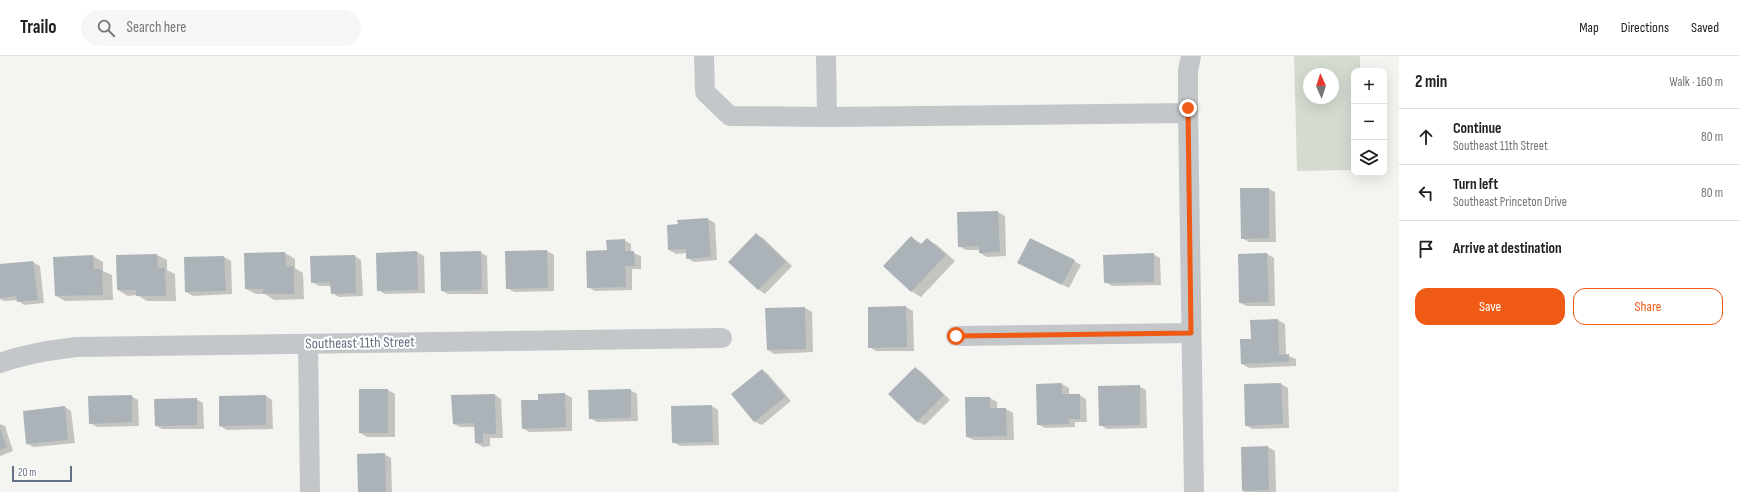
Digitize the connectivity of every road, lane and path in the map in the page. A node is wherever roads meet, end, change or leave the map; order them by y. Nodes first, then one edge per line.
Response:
1 (704, 56) edge
2 (826, 56) edge
3 (1191, 56) edge
4 (1188, 113) junction
5 (827, 117) junction
6 (1191, 333) junction
7 (956, 336) dead end
8 (722, 338) dead end
9 (308, 344) junction
10 (0, 363) edge
11 (310, 492) edge
12 (1194, 492) edge

1 - 5 street
2 - 5 street
3 - 4 street
4 - 5 street
4 - 6 street
6 - 7 street
6 - 12 street
8 - 9 street, Southeast 11th Street
9 - 10 street, Southeast 11th Street
9 - 11 street

